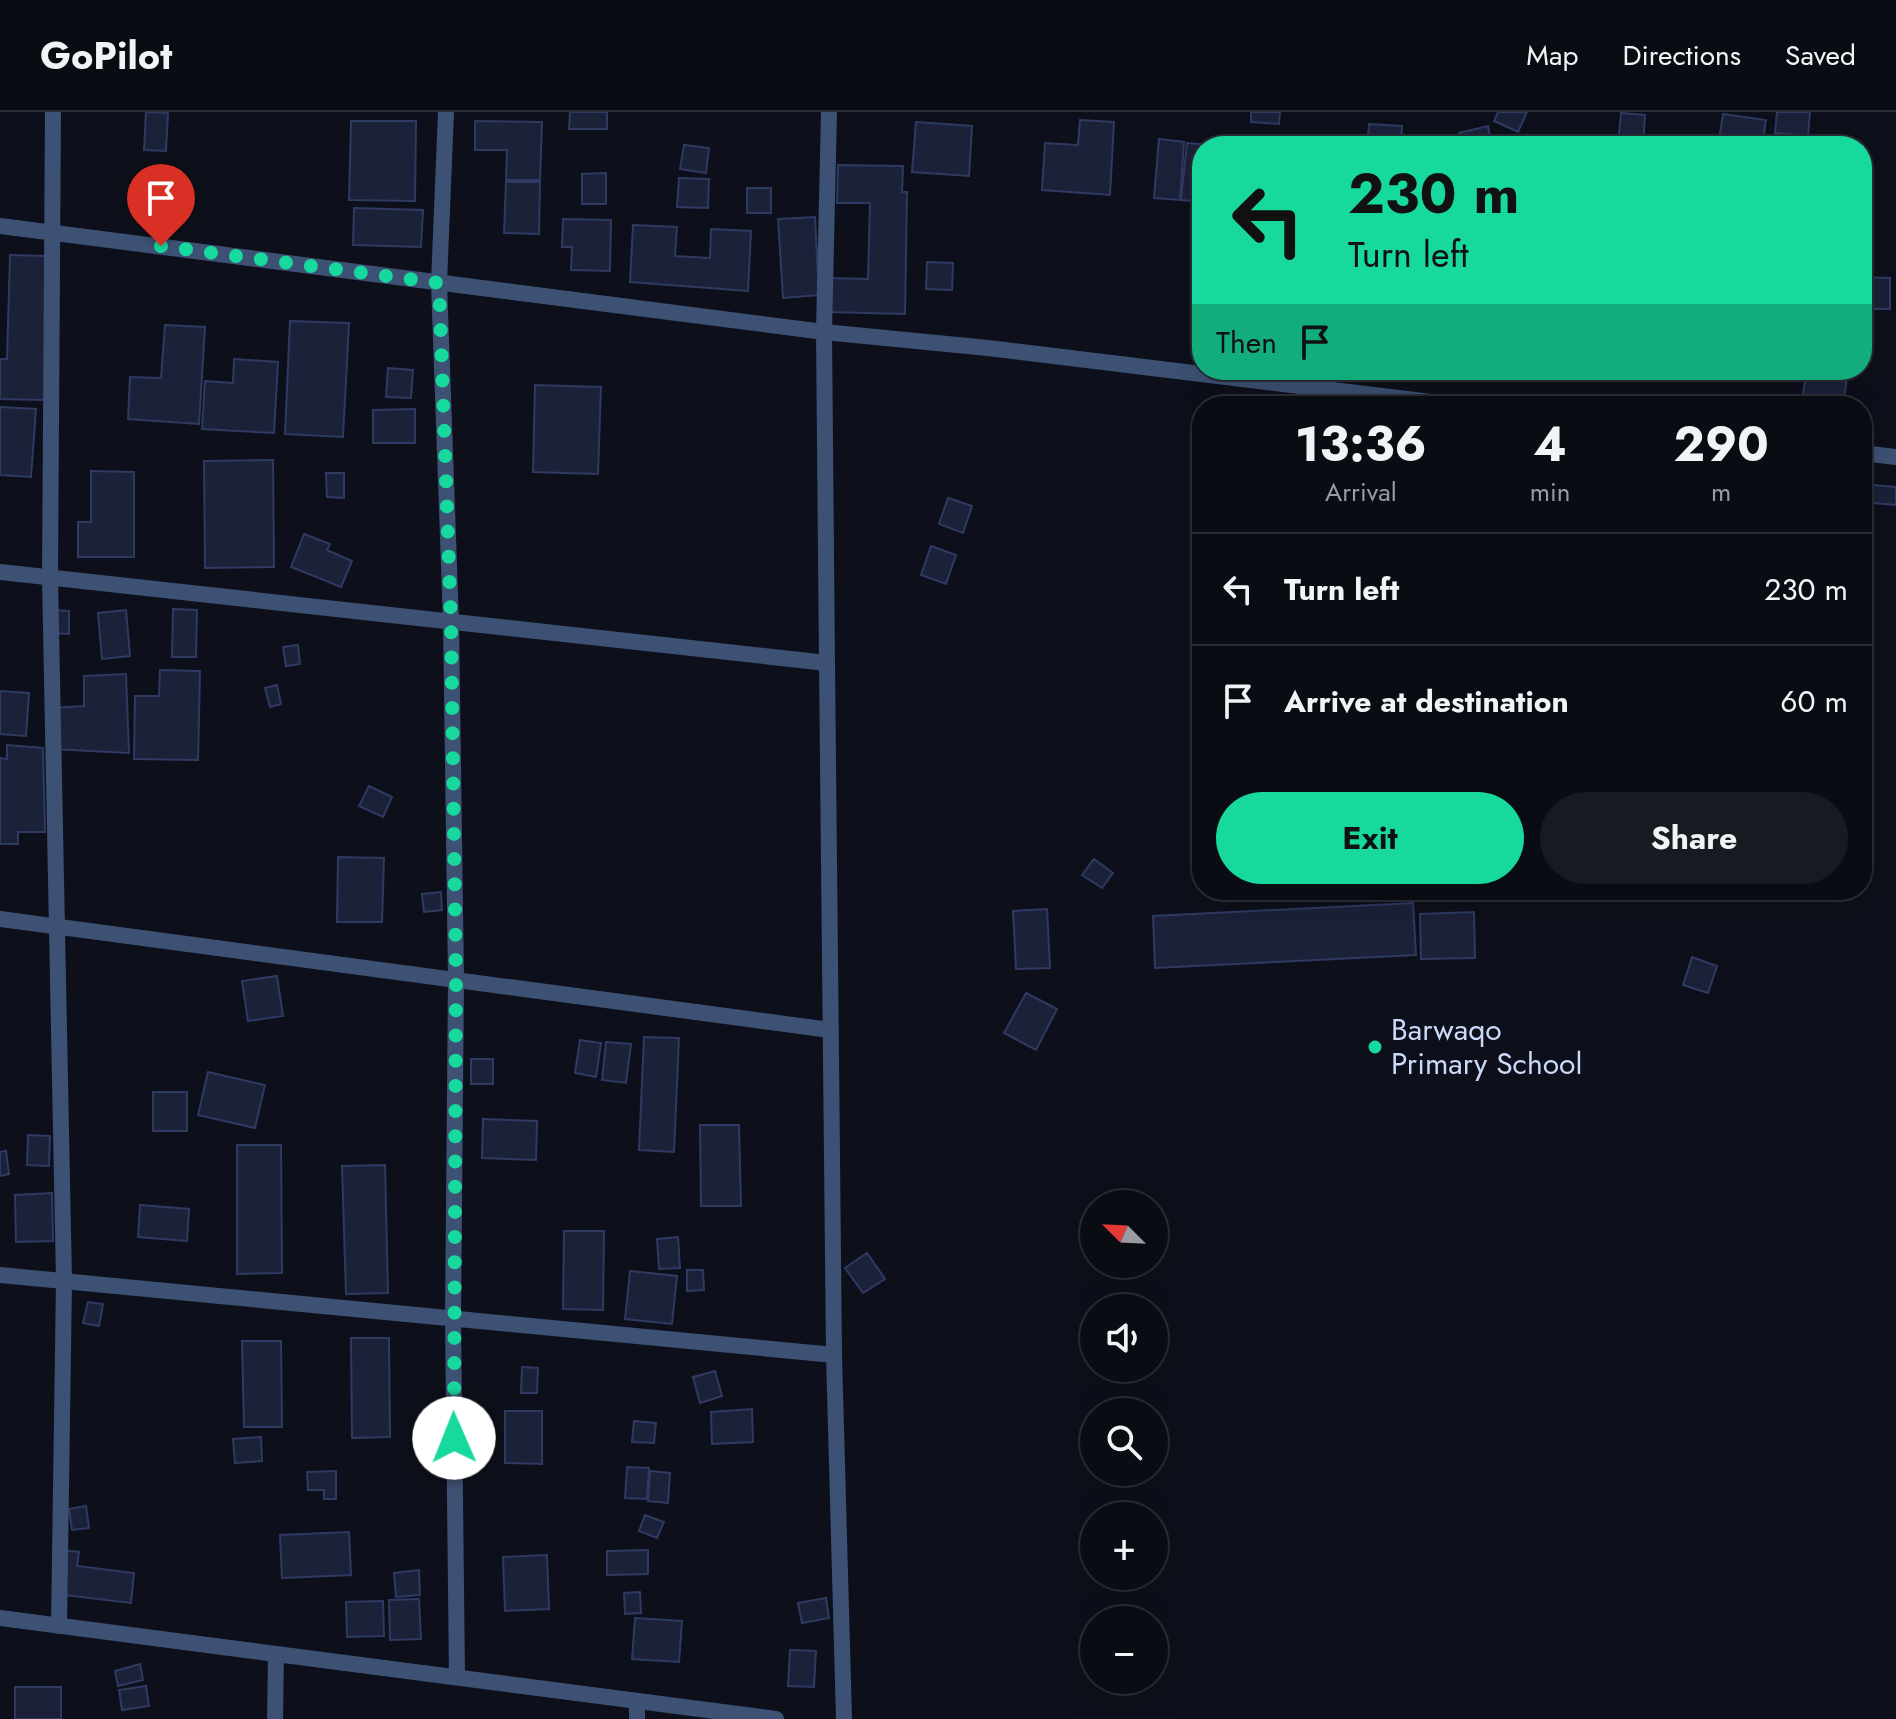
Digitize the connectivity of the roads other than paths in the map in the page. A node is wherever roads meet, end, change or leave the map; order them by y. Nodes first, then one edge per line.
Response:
1 (53, 112) edge
2 (446, 112) edge
3 (829, 112) edge
4 (0, 226) edge
5 (53, 232) junction
6 (439, 283) junction
7 (824, 332) junction
8 (1192, 373) edge
9 (1251, 380) edge
10 (1382, 396) edge
11 (1872, 454) edge
12 (1896, 457) edge
13 (0, 572) edge
14 (50, 578) junction
15 (451, 622) junction
16 (827, 663) junction
17 (0, 919) edge
18 (56, 927) junction
19 (456, 979) junction
20 (830, 1030) junction
21 (0, 1275) edge
22 (64, 1281) junction
23 (453, 1319) junction
24 (834, 1355) junction
25 (0, 1618) edge
26 (59, 1626) junction
27 (276, 1654) junction
28 (457, 1677) junction
29 (637, 1701) junction
30 (275, 1719) edge
31 (637, 1719) edge
32 (776, 1719) edge
33 (844, 1719) edge

1 - 5 street
2 - 6 street
3 - 7 street
4 - 5 street
5 - 6 street
5 - 14 street
6 - 7 street
6 - 15 street
7 - 8 street
7 - 16 street
9 - 10 street
11 - 12 street
13 - 14 street
14 - 15 street
14 - 18 street
15 - 16 street
15 - 19 street
16 - 20 street
17 - 18 street
18 - 19 street
18 - 22 street
19 - 20 street
19 - 23 street
20 - 24 street
21 - 22 street
22 - 23 street
22 - 26 street
23 - 24 street
23 - 28 street
24 - 33 street
25 - 26 street
26 - 27 street
27 - 28 street
27 - 30 street
28 - 29 street
29 - 31 street
29 - 32 street

